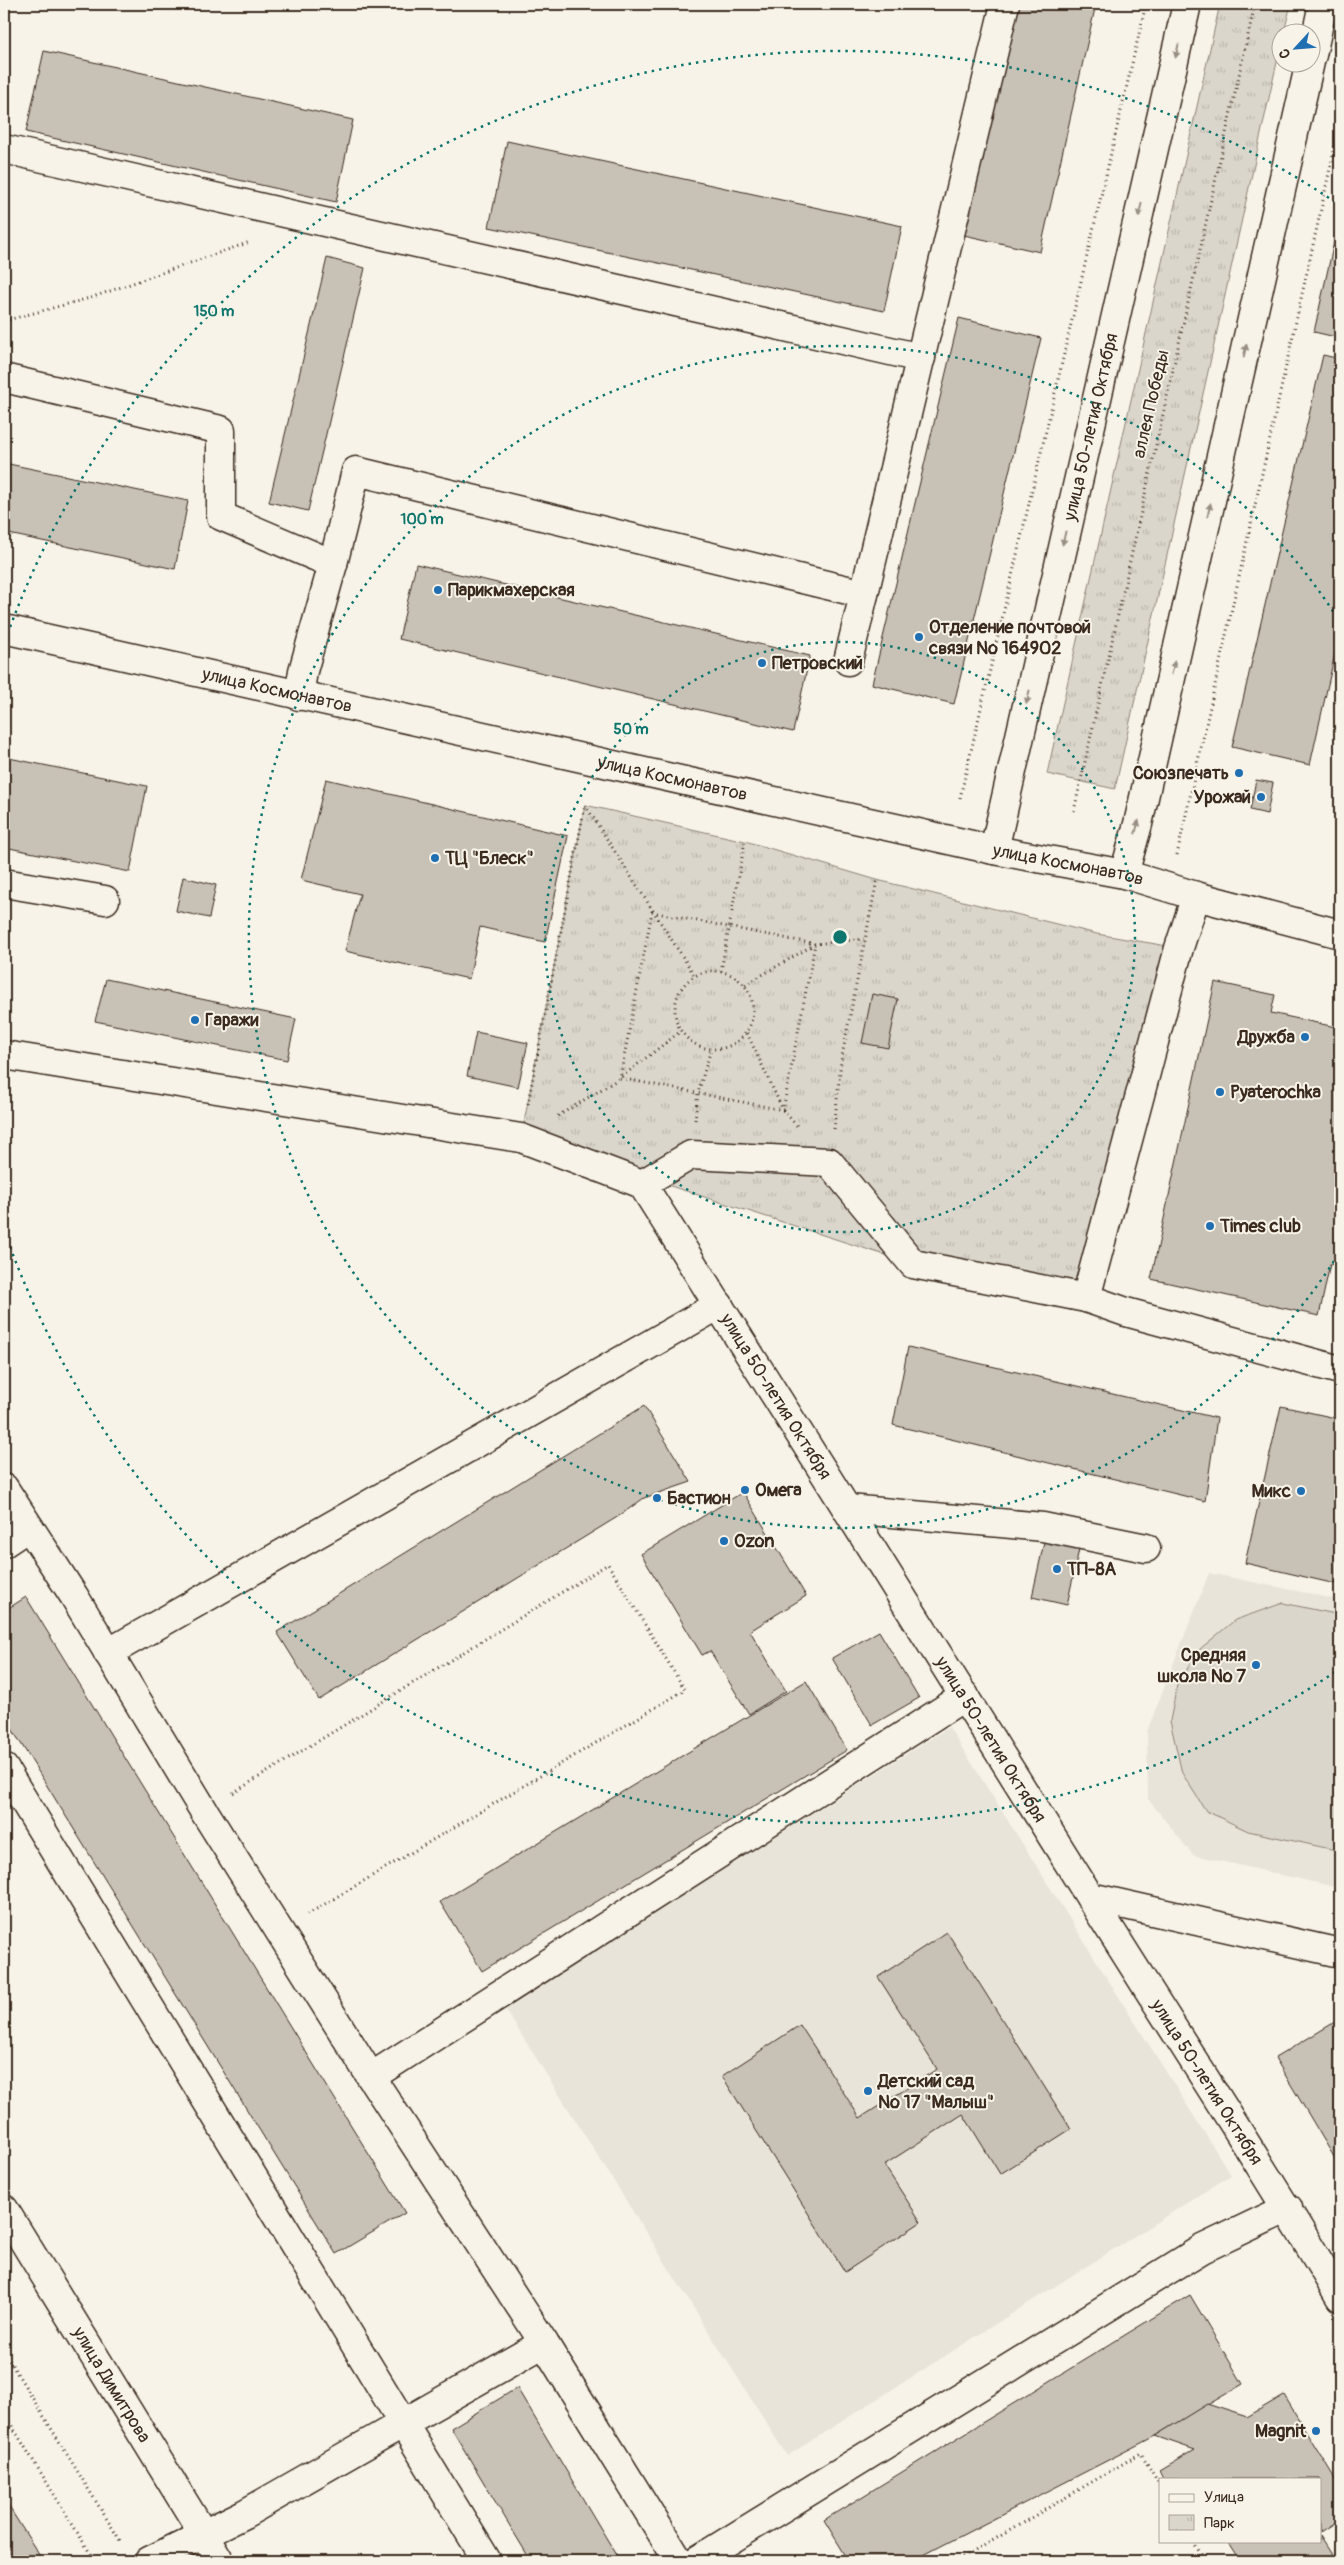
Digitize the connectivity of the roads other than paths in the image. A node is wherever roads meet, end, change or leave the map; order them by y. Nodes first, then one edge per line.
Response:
1 (1004, 4) edge
2 (1188, 4) edge
3 (1323, 4) edge
4 (1319, 22) edge
5 (1308, 72) edge
6 (9, 155) edge
7 (921, 358) junction
8 (4, 378) edge
9 (334, 564) junction
10 (864, 594) junction
11 (4, 629) edge
12 (848, 661) dead end
13 (299, 696) junction
14 (994, 850) junction
15 (1124, 874) junction
16 (4, 883) edge
17 (1196, 896) junction
18 (105, 900) dead end
19 (1340, 934) edge
20 (4, 1055) edge
21 (642, 1184) junction
22 (1086, 1298) junction
23 (719, 1305) junction
24 (1340, 1370) edge
25 (4, 1488) edge
26 (849, 1509) junction
27 (28, 1528) junction
28 (4, 1542) edge
29 (1146, 1548) dead end
30 (108, 1653) junction
31 (965, 1696) junction
32 (4, 1768) edge
33 (1090, 1896) junction
34 (1340, 1953) edge
35 (371, 2077) junction
36 (1288, 2208) junction
37 (4, 2209) edge
38 (1340, 2297) edge
39 (544, 2343) junction
40 (402, 2422) junction
41 (202, 2533) junction
42 (149, 2561) edge
43 (220, 2561) edge
44 (487, 2561) edge
45 (679, 2561) edge
46 (696, 2561) edge

1 - 7 main road
2 -> 14 main road, улица 50-летия Октября
3 - 4 main road
15 -> 5 main road
6 - 7 main road
7 - 10 main road
8 - 9 main road
9 - 10 main road
9 - 13 main road
10 - 12 main road
11 - 13 main road, улица Космонавтов
13 - 14 main road, улица Космонавтов
14 - 15 main road, улица Космонавтов
15 - 17 main road, улица Космонавтов
16 - 18 main road
17 - 19 main road, улица Космонавтов
17 - 22 main road
20 - 21 main road
21 - 22 main road
21 - 23 main road, улица 50-летия Октября
22 - 24 main road
23 - 26 main road, улица 50-летия Октября
23 - 30 main road
25 - 27 main road
26 - 29 main road
26 - 31 main road, улица 50-летия Октября
27 - 28 main road
27 - 30 main road
30 - 35 main road
31 - 33 main road, улица 50-летия Октября
31 - 35 main road
32 - 40 main road
33 - 34 main road
33 - 36 main road, улица 50-летия Октября
35 - 39 main road
36 - 38 main road, улица 50-летия Октября
36 - 46 main road
37 - 41 main road, улица Димитрова
39 - 40 main road
39 - 45 main road
40 - 41 main road
40 - 44 main road
41 - 42 main road
41 - 43 main road, улица Димитрова

